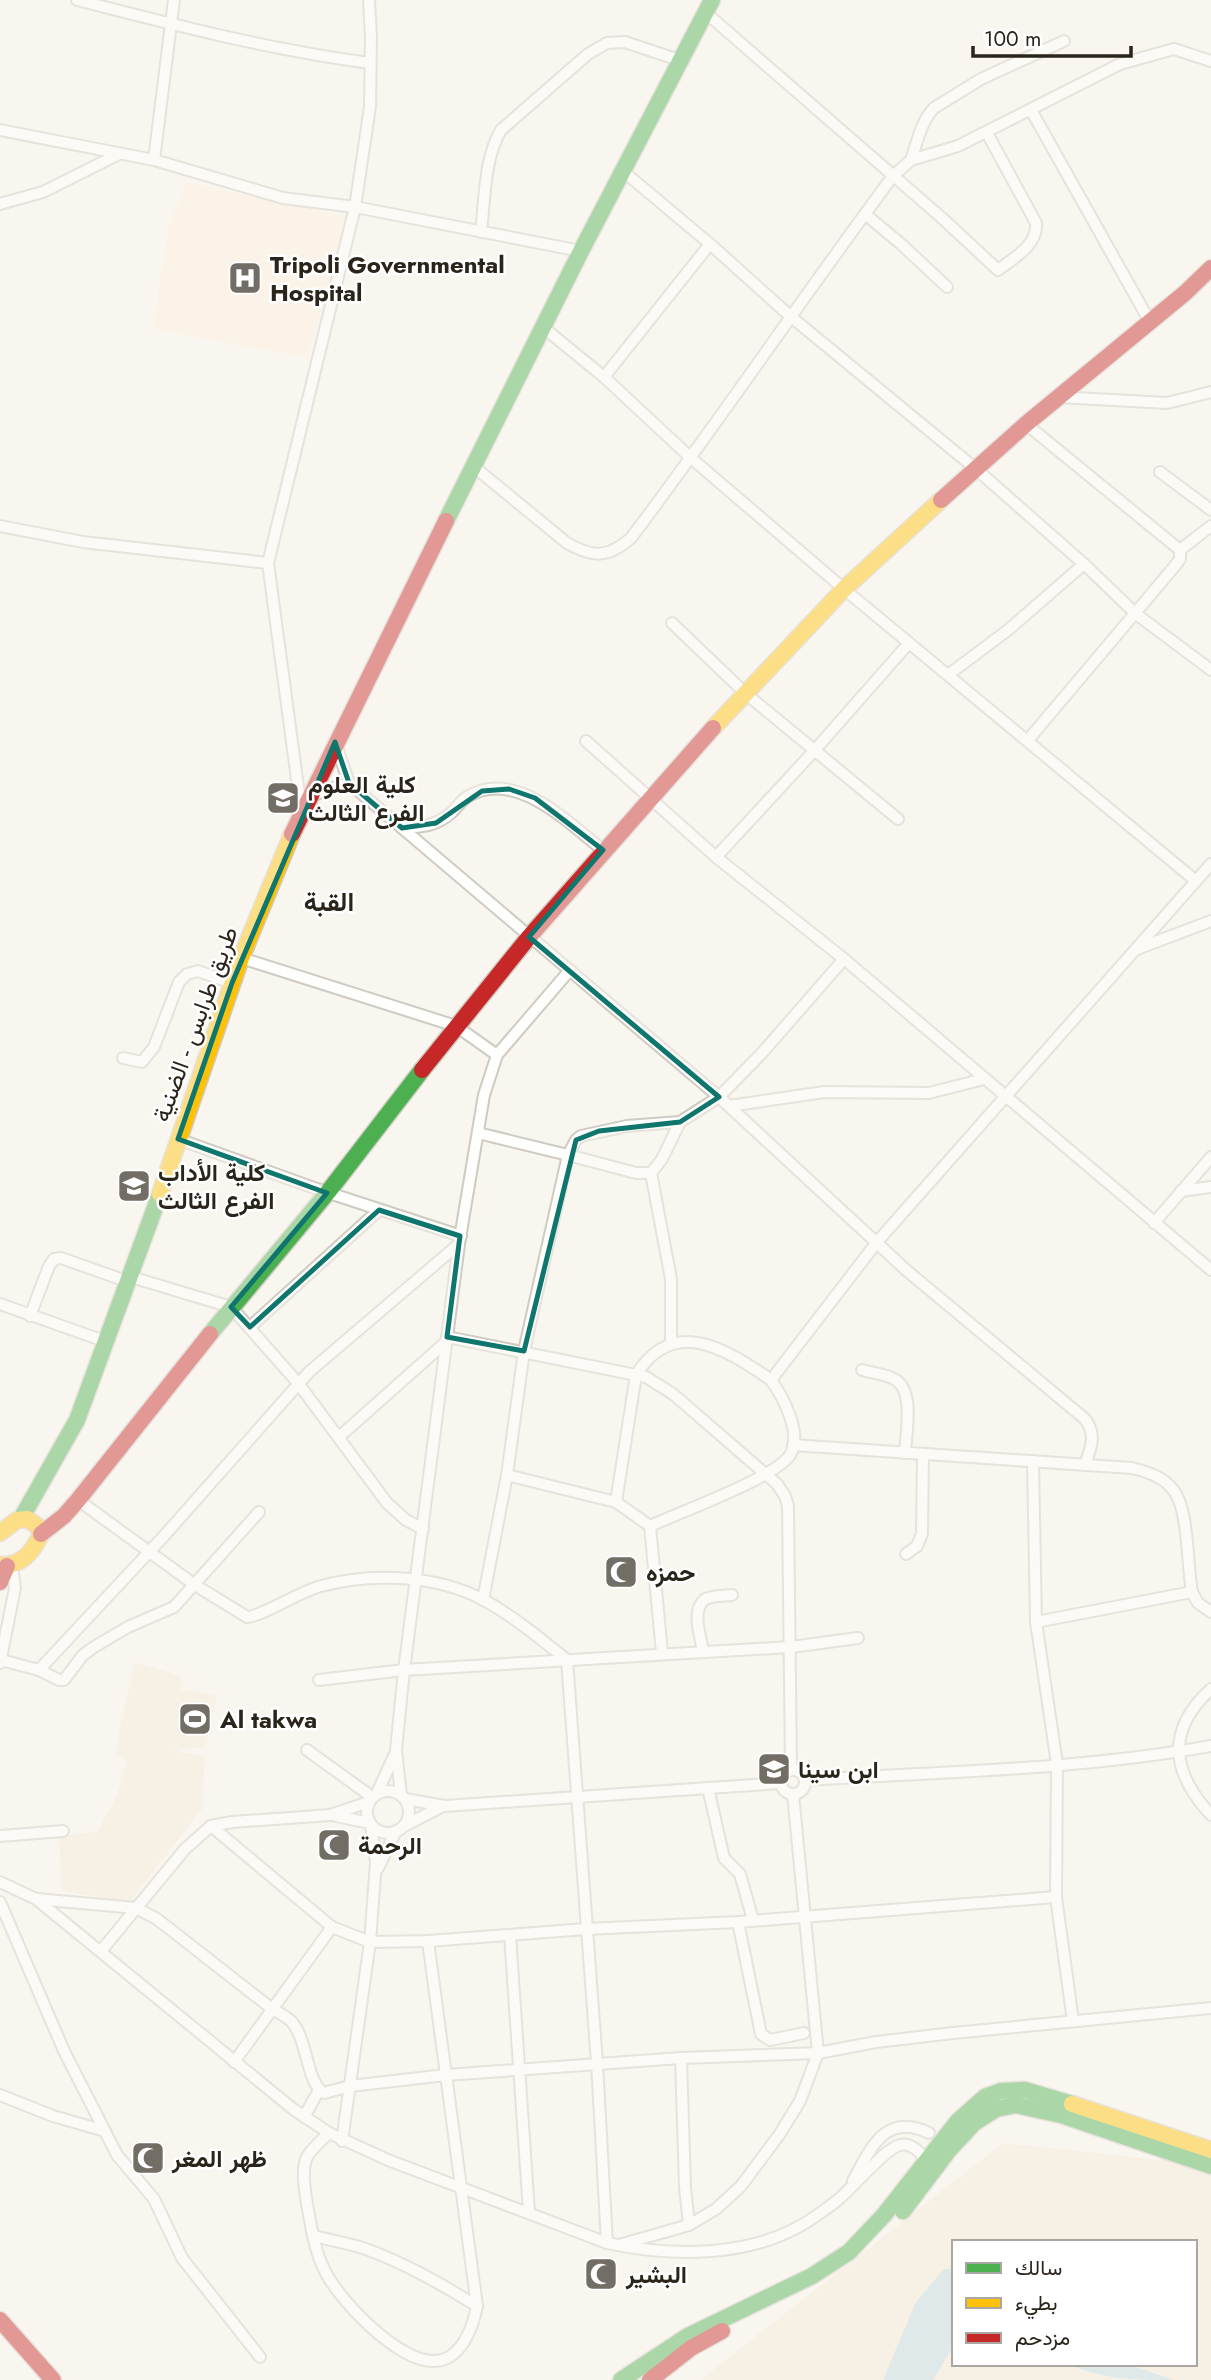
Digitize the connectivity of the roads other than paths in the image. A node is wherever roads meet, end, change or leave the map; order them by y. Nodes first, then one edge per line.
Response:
1 (77, 0) edge
2 (174, 0) edge
3 (369, 0) edge
4 (709, 6) edge
5 (172, 24) junction
6 (1065, 41) dead end
7 (678, 60) junction
8 (1211, 61) edge
9 (370, 63) junction
10 (1031, 110) junction
11 (0, 130) edge
12 (987, 133) junction
13 (119, 154) junction
14 (154, 160) junction
15 (911, 160) junction
16 (623, 172) junction
17 (893, 176) junction
18 (0, 204) edge
19 (355, 207) junction
20 (864, 214) junction
21 (481, 232) junction
22 (710, 244) junction
23 (581, 251) junction
24 (1211, 268) edge
25 (947, 287) dead end
26 (790, 316) junction
27 (1150, 322) junction
28 (544, 328) junction
29 (604, 377) junction
30 (1211, 393) edge
31 (1058, 397) junction
32 (1026, 424) junction
33 (691, 458) junction
34 (473, 466) junction
35 (976, 469) junction
36 (1160, 472) dead end
37 (1211, 510) edge
38 (0, 526) edge
39 (1211, 526) edge
40 (1180, 550) junction
41 (268, 563) junction
42 (1084, 564) junction
43 (844, 589) junction
44 (1136, 614) junction
45 (672, 623) dead end
46 (909, 643) junction
47 (1211, 670) edge
48 (948, 675) junction
49 (745, 693) junction
50 (1028, 740) junction
51 (586, 741) dead end
52 (335, 742) junction
53 (814, 751) junction
54 (349, 783) junction
55 (310, 796) junction
56 (649, 799) junction
57 (302, 812) junction
58 (898, 819) dead end
59 (402, 828) junction
60 (603, 850) junction
61 (716, 858) junction
62 (1211, 864) edge
63 (1196, 881) junction
64 (1211, 921) edge
65 (529, 937) junction
66 (1132, 952) junction
67 (241, 958) junction
68 (844, 959) junction
69 (570, 970) junction
70 (232, 983) junction
71 (456, 1026) junction
72 (497, 1055) junction
73 (123, 1058) dead end
74 (985, 1079) junction
75 (719, 1097) junction
76 (1005, 1097) junction
77 (729, 1106) junction
78 (680, 1122) junction
79 (478, 1133) junction
80 (178, 1139) junction
81 (568, 1155) junction
82 (1211, 1157) edge
83 (651, 1173) junction
84 (1211, 1187) edge
85 (1181, 1191) junction
86 (328, 1192) junction
87 (379, 1210) junction
88 (1154, 1223) junction
89 (460, 1240) junction
90 (877, 1242) junction
91 (1211, 1270) edge
92 (130, 1280) junction
93 (0, 1304) edge
94 (231, 1307) junction
95 (30, 1315) junction
96 (250, 1327) junction
97 (447, 1339) junction
98 (107, 1342) junction
99 (671, 1343) junction
100 (524, 1351) junction
101 (862, 1370) dead end
102 (636, 1375) junction
103 (771, 1380) junction
104 (298, 1383) junction
105 (339, 1437) junction
106 (793, 1445) junction
107 (905, 1453) junction
108 (923, 1454) junction
109 (1033, 1461) junction
110 (1085, 1465) junction
111 (507, 1475) junction
112 (765, 1476) junction
113 (78, 1500) junction
114 (616, 1502) junction
115 (259, 1512) dead end
116 (22, 1517) junction
117 (650, 1526) junction
118 (423, 1529) junction
119 (0, 1534) edge
120 (41, 1534) junction
121 (149, 1552) junction
122 (906, 1553) dead end
123 (6, 1565) edge
124 (416, 1578) junction
125 (0, 1582) edge
126 (195, 1585) junction
127 (1192, 1592) junction
128 (732, 1595) dead end
129 (483, 1600) junction
130 (1211, 1612) edge
131 (1036, 1622) junction
132 (858, 1639) dead end
133 (791, 1647) junction
134 (704, 1651) junction
135 (662, 1653) junction
136 (567, 1660) junction
137 (0, 1661) edge
138 (39, 1670) junction
139 (404, 1670) junction
140 (319, 1680) dead end
141 (1211, 1689) edge
142 (1211, 1746) edge
143 (307, 1750) dead end
144 (396, 1750) junction
145 (1177, 1752) junction
146 (1057, 1764) junction
147 (791, 1770) junction
148 (805, 1780) junction
149 (781, 1783) junction
150 (708, 1788) junction
151 (793, 1794) junction
152 (373, 1797) junction
153 (403, 1797) junction
154 (576, 1797) junction
155 (445, 1805) junction
156 (330, 1815) junction
157 (1211, 1815) edge
158 (371, 1824) junction
159 (211, 1826) junction
160 (399, 1829) junction
161 (64, 1831) dead end
162 (0, 1836) edge
163 (376, 1874) junction
164 (0, 1882) edge
165 (1056, 1897) junction
166 (36, 1899) junction
167 (0, 1902) edge
168 (136, 1908) junction
169 (803, 1916) junction
170 (753, 1920) junction
171 (738, 1922) junction
172 (332, 1927) junction
173 (586, 1929) junction
174 (510, 1935) junction
175 (429, 1941) junction
176 (370, 1942) junction
177 (102, 1951) junction
178 (271, 2008) junction
179 (1211, 2008) edge
180 (1073, 2021) junction
181 (804, 2034) dead end
182 (818, 2053) junction
183 (681, 2058) junction
184 (234, 2062) junction
185 (597, 2063) junction
186 (520, 2070) junction
187 (446, 2076) junction
188 (350, 2086) junction
189 (319, 2090) junction
190 (0, 2095) edge
191 (304, 2117) junction
192 (105, 2131) junction
193 (329, 2133) junction
194 (929, 2133) dead end
195 (342, 2141) junction
196 (1211, 2150) edge
197 (926, 2160) junction
198 (1211, 2166) edge
199 (459, 2186) junction
200 (849, 2190) junction
201 (529, 2212) junction
202 (689, 2225) junction
203 (314, 2236) junction
204 (611, 2244) junction
205 (477, 2306) junction
206 (0, 2320) edge
207 (0, 2334) edge
208 (260, 2357) dead end
209 (639, 2366) junction
210 (40, 2380) edge
211 (53, 2380) edge
212 (621, 2380) edge
213 (628, 2380) edge
214 (650, 2380) edge

1 - 5 street
2 - 5 street
3 - 9 street
4 - 7 main road, طريق طرابس - الضنية
4 - 17 street
5 - 9 street
5 - 14 street
6 - 15 street
7 - 16 main road, طريق طرابس - الضنية
7 - 21 street
8 - 10 street
9 - 19 street
10 - 12 street
10 - 27 street
11 - 13 street
12 - 15 street
12 - 17 street
13 - 14 street
13 - 18 street
14 - 19 street
15 - 17 street
16 - 22 street
16 - 23 main road, طريق طرابس - الضنية
17 - 20 street
19 - 21 street
19 - 41 street
20 - 25 street
20 - 26 street
21 - 23 street
22 - 26 street
22 - 29 street
23 - 28 main road, طريق طرابس - الضنية
24 - 27 main road
26 - 33 street
26 - 35 street
27 - 31 main road
28 - 29 street
28 - 34 main road, طريق طرابس - الضنية
29 - 33 street
30 - 31 street
31 - 32 main road
32 - 35 main road
32 - 40 street
33 - 34 street
33 - 43 street
34 - 52 main road, طريق طرابس - الضنية
35 - 42 street
35 - 43 main road
36 - 37 street
38 - 41 street
39 - 40 street
40 - 44 street
41 - 57 street
42 - 44 street
42 - 48 street
43 - 46 street
43 - 49 main road
44 - 47 street
44 - 50 street
45 - 49 street
46 - 48 street
46 - 53 street
48 - 50 street
49 - 53 street
49 - 56 main road
50 - 63 street
51 - 56 street
52 - 54 street
52 - 55 main road, طريق طرابس - الضنية
53 - 58 street
53 - 61 street
54 - 55 street
54 - 59 street
55 - 57 main road, طريق طرابس - الضنية
56 - 60 main road
56 - 61 street
57 - 67 main road, طريق طرابس - الضنية
59 - 60 street
59 - 65 street
60 - 65 main road
61 - 68 street
62 - 63 street
63 - 66 street
64 - 66 street
65 - 69 street
65 - 71 main road
66 - 76 street
67 - 70 main road, طريق طرابس - الضنية
67 - 71 street
68 - 74 street
68 - 75 street
69 - 72 street
69 - 75 street
70 - 73 street
70 - 80 main road, طريق طرابس - الضنية
71 - 72 street
71 - 86 main road
72 - 79 street
74 - 76 street
74 - 77 street
75 - 77 street
75 - 78 street
76 - 88 street
76 - 90 street
77 - 90 street
78 - 81 street
78 - 83 street
79 - 81 street
79 - 89 street
80 - 86 street
80 - 92 main road, طريق طرابس - الضنية
81 - 83 street
81 - 100 street
82 - 85 street
83 - 99 street
84 - 85 street
85 - 88 street
86 - 87 street
86 - 94 main road
87 - 89 street
87 - 96 street
88 - 91 street
89 - 97 street
89 - 104 street
90 - 103 street
90 - 110 street
92 - 94 street
92 - 95 street
92 - 98 main road, طريق طرابس - الضنية
93 - 95 street
94 - 96 street
94 - 113 main road
95 - 98 street
96 - 104 street
97 - 100 street
97 - 105 street
97 - 118 street
98 - 116 main road, طريق طرابس - الضنية
99 - 102 street
99 - 103 street
100 - 102 street
100 - 111 street
101 - 107 street
102 - 112 street
102 - 114 street
103 - 106 street
104 - 105 street
104 - 121 street
105 - 118 street
106 - 107 street
106 - 112 street
107 - 108 street
108 - 109 street
108 - 122 street
109 - 110 street
109 - 131 street
110 - 127 street
111 - 114 street
111 - 129 street
112 - 117 street
112 - 133 street
113 - 120 main road
113 - 121 street
114 - 117 street
115 - 126 street
116 - 119 main road
116 - 120 main road
117 - 135 street
118 - 124 street
120 - 123 main road
121 - 126 street
121 - 138 street
123 - 125 main road
123 - 137 street
124 - 126 street
124 - 129 street
124 - 139 street
126 - 138 street
127 - 130 street
127 - 131 street
128 - 134 street
129 - 136 street
131 - 146 street
132 - 133 street
133 - 134 street
133 - 147 street
134 - 135 street
135 - 136 street
136 - 139 street
136 - 154 street
137 - 138 street
139 - 140 street
139 - 144 street
141 - 145 street
142 - 145 street
143 - 152 street
144 - 152 street
144 - 153 street
145 - 146 street
145 - 157 street
146 - 148 street
146 - 165 street
147 - 148 street
147 - 149 street
148 - 151 street
149 - 150 street
149 - 151 street
150 - 154 street
150 - 170 street
151 - 169 street
152 - 153 street
152 - 156 street
152 - 158 street
153 - 155 street
153 - 160 street
154 - 155 street
154 - 173 street
155 - 160 street
156 - 158 street
156 - 159 street
158 - 160 street
158 - 163 street
159 - 168 street
159 - 172 street
160 - 163 street
161 - 162 street
163 - 176 street
164 - 166 street
165 - 169 street
165 - 180 street
166 - 168 street
166 - 177 street
167 - 192 street
168 - 177 street
168 - 178 street
169 - 170 street
169 - 182 street
170 - 171 street
171 - 173 street
171 - 181 street
172 - 176 street
172 - 178 street
173 - 174 street
173 - 185 street
174 - 175 street
174 - 186 street
175 - 176 street
175 - 187 street
176 - 188 street
177 - 184 street
178 - 184 street
178 - 189 street
179 - 180 street
180 - 182 street
182 - 183 street
182 - 202 street
183 - 185 street
183 - 202 street
184 - 191 street
185 - 186 street
185 - 204 street
186 - 187 street
186 - 201 street
187 - 188 street
187 - 199 street
188 - 189 street
188 - 195 street
189 - 191 street
190 - 192 street
191 - 193 street
192 - 208 street
193 - 195 street
193 - 203 street
194 - 200 street
195 - 199 street
196 - 197 main road
197 - 200 street
197 - 209 main road
198 - 214 main road
199 - 201 street
199 - 205 street
200 - 204 street
201 - 204 street
202 - 204 street
203 - 205 street
203 - 205 street
206 - 211 main road
207 - 210 main road
209 - 212 main road
209 - 213 main road

